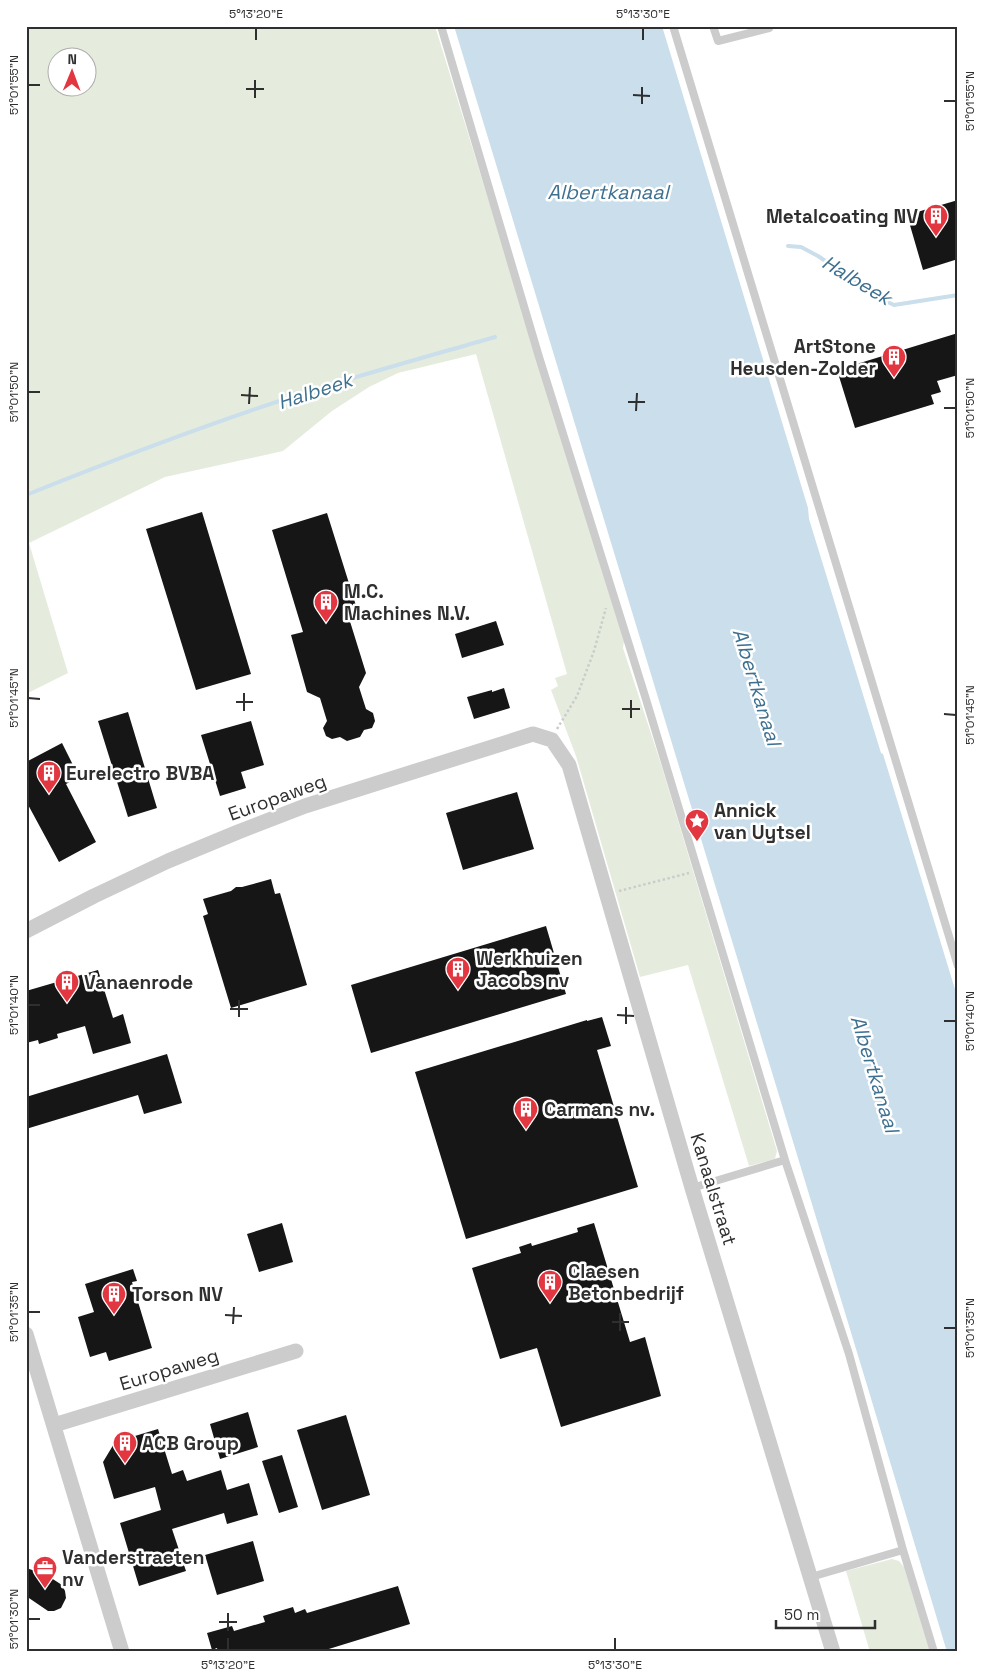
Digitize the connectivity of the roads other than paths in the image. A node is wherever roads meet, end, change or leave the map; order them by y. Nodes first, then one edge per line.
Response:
1 (441, 26) edge
2 (673, 26) edge
3 (713, 26) edge
4 (771, 27) edge
5 (552, 740) joint
6 (26, 931) edge
7 (958, 966) edge
8 (785, 1160) junction
9 (692, 1188) junction
10 (26, 1334) edge
11 (296, 1351) dead end
12 (54, 1425) junction
13 (903, 1550) junction
14 (811, 1577) junction
15 (122, 1652) edge
16 (833, 1652) edge
17 (934, 1652) edge

1 - 8 lane
2 - 7 lane
3 - 4 lane
5 - 6 street, Europaweg
5 - 9 street, Kanaalstraat
8 - 9 lane
8 - 13 lane
9 - 14 street, Kanaalstraat
10 - 12 street
11 - 12 street, Europaweg
12 - 15 street
13 - 14 lane
13 - 17 lane
14 - 16 street, Kanaalstraat

